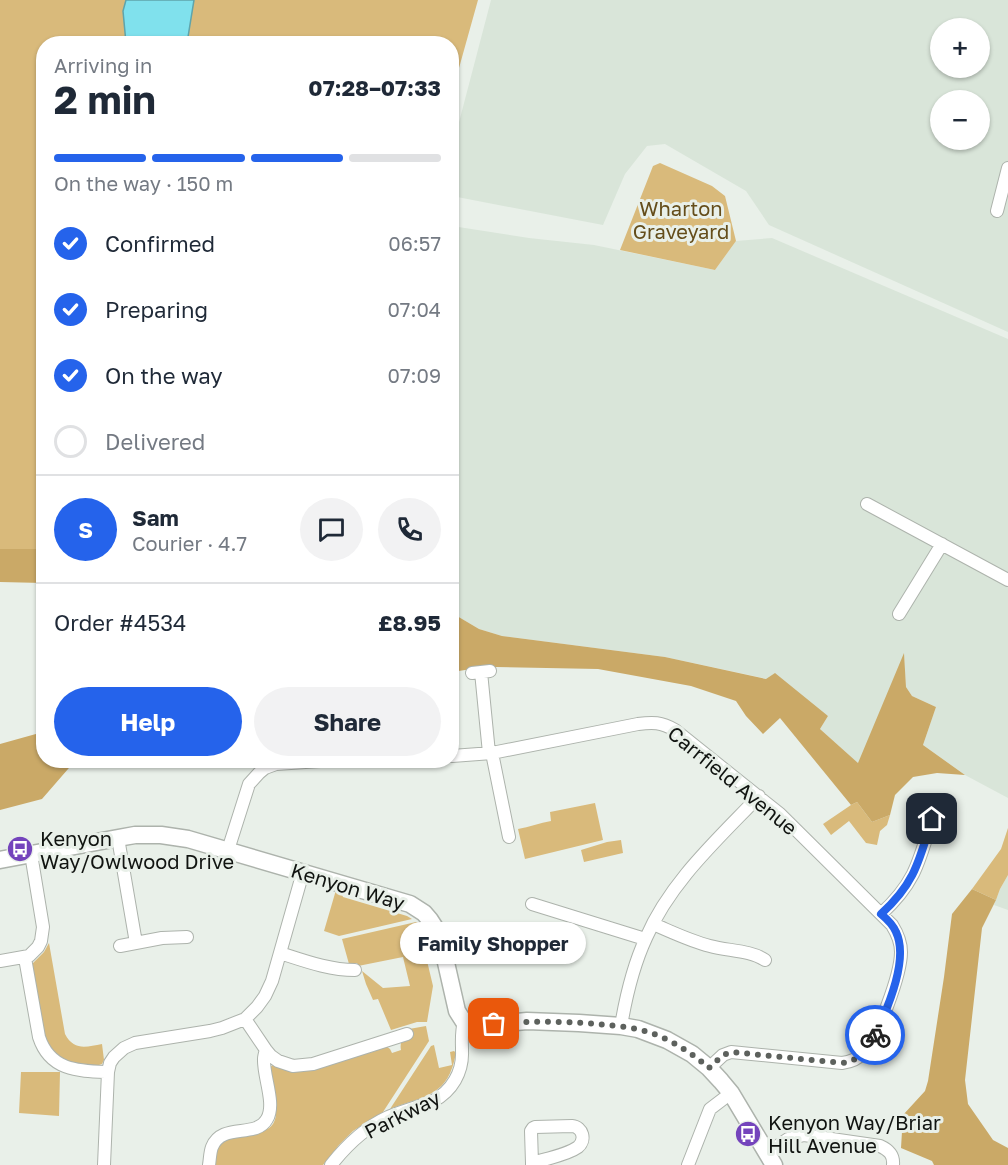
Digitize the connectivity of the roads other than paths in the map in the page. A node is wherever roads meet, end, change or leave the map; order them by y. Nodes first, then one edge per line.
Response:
1 (1008, 168) edge
2 (997, 211) dead end
3 (867, 504) dead end
4 (942, 544) junction
5 (1008, 580) edge
6 (899, 614) dead end
7 (481, 672) dead end
8 (490, 753) junction
9 (459, 755) edge
10 (265, 768) edge
11 (759, 796) junction
12 (932, 819) dead end
13 (511, 829) dead end
14 (118, 838) junction
15 (228, 850) junction
16 (31, 854) junction
17 (0, 860) edge
18 (303, 872) junction
19 (539, 909) dead end
20 (881, 914) junction
21 (653, 924) junction
22 (187, 938) dead end
23 (645, 939) junction
24 (136, 943) junction
25 (120, 946) dead end
26 (280, 953) junction
27 (25, 958) junction
28 (765, 960) dead end
29 (0, 962) edge
30 (355, 970) dead end
31 (245, 1019) junction
32 (465, 1023) junction
33 (621, 1026) junction
34 (407, 1034) dead end
35 (266, 1050) junction
36 (709, 1068) junction
37 (108, 1072) junction
38 (730, 1093) junction
39 (770, 1159) edge
40 (532, 1164) edge
41 (104, 1165) edge
42 (209, 1165) edge
43 (331, 1165) edge
44 (688, 1165) edge
45 (893, 1165) edge

1 - 2 street
3 - 4 street
4 - 5 street
4 - 6 street
7 - 8 street
8 - 9 street, Carrfield Avenue
8 - 11 street, Carrfield Avenue
8 - 13 street
10 - 15 street
11 - 20 street, Carrfield Avenue
11 - 21 street
12 - 20 street
14 - 15 street, Kenyon Way
14 - 16 street, Kenyon Way
14 - 24 street
15 - 18 street, Kenyon Way
16 - 17 street, Kenyon Way
16 - 27 street
18 - 26 street
18 - 32 street, Kenyon Way
19 - 23 street
20 - 36 street, Carrfield Avenue
21 - 23 street
21 - 28 street
22 - 24 street
23 - 33 street
24 - 25 street
26 - 30 street
26 - 31 street
27 - 29 street
27 - 37 street
31 - 35 street
31 - 37 street
32 - 33 street
32 - 43 street, Parkway
33 - 36 street
34 - 35 street
35 - 42 street
36 - 38 street
37 - 41 street
38 - 39 street
38 - 44 street
39 - 45 street
40 - 40 street

